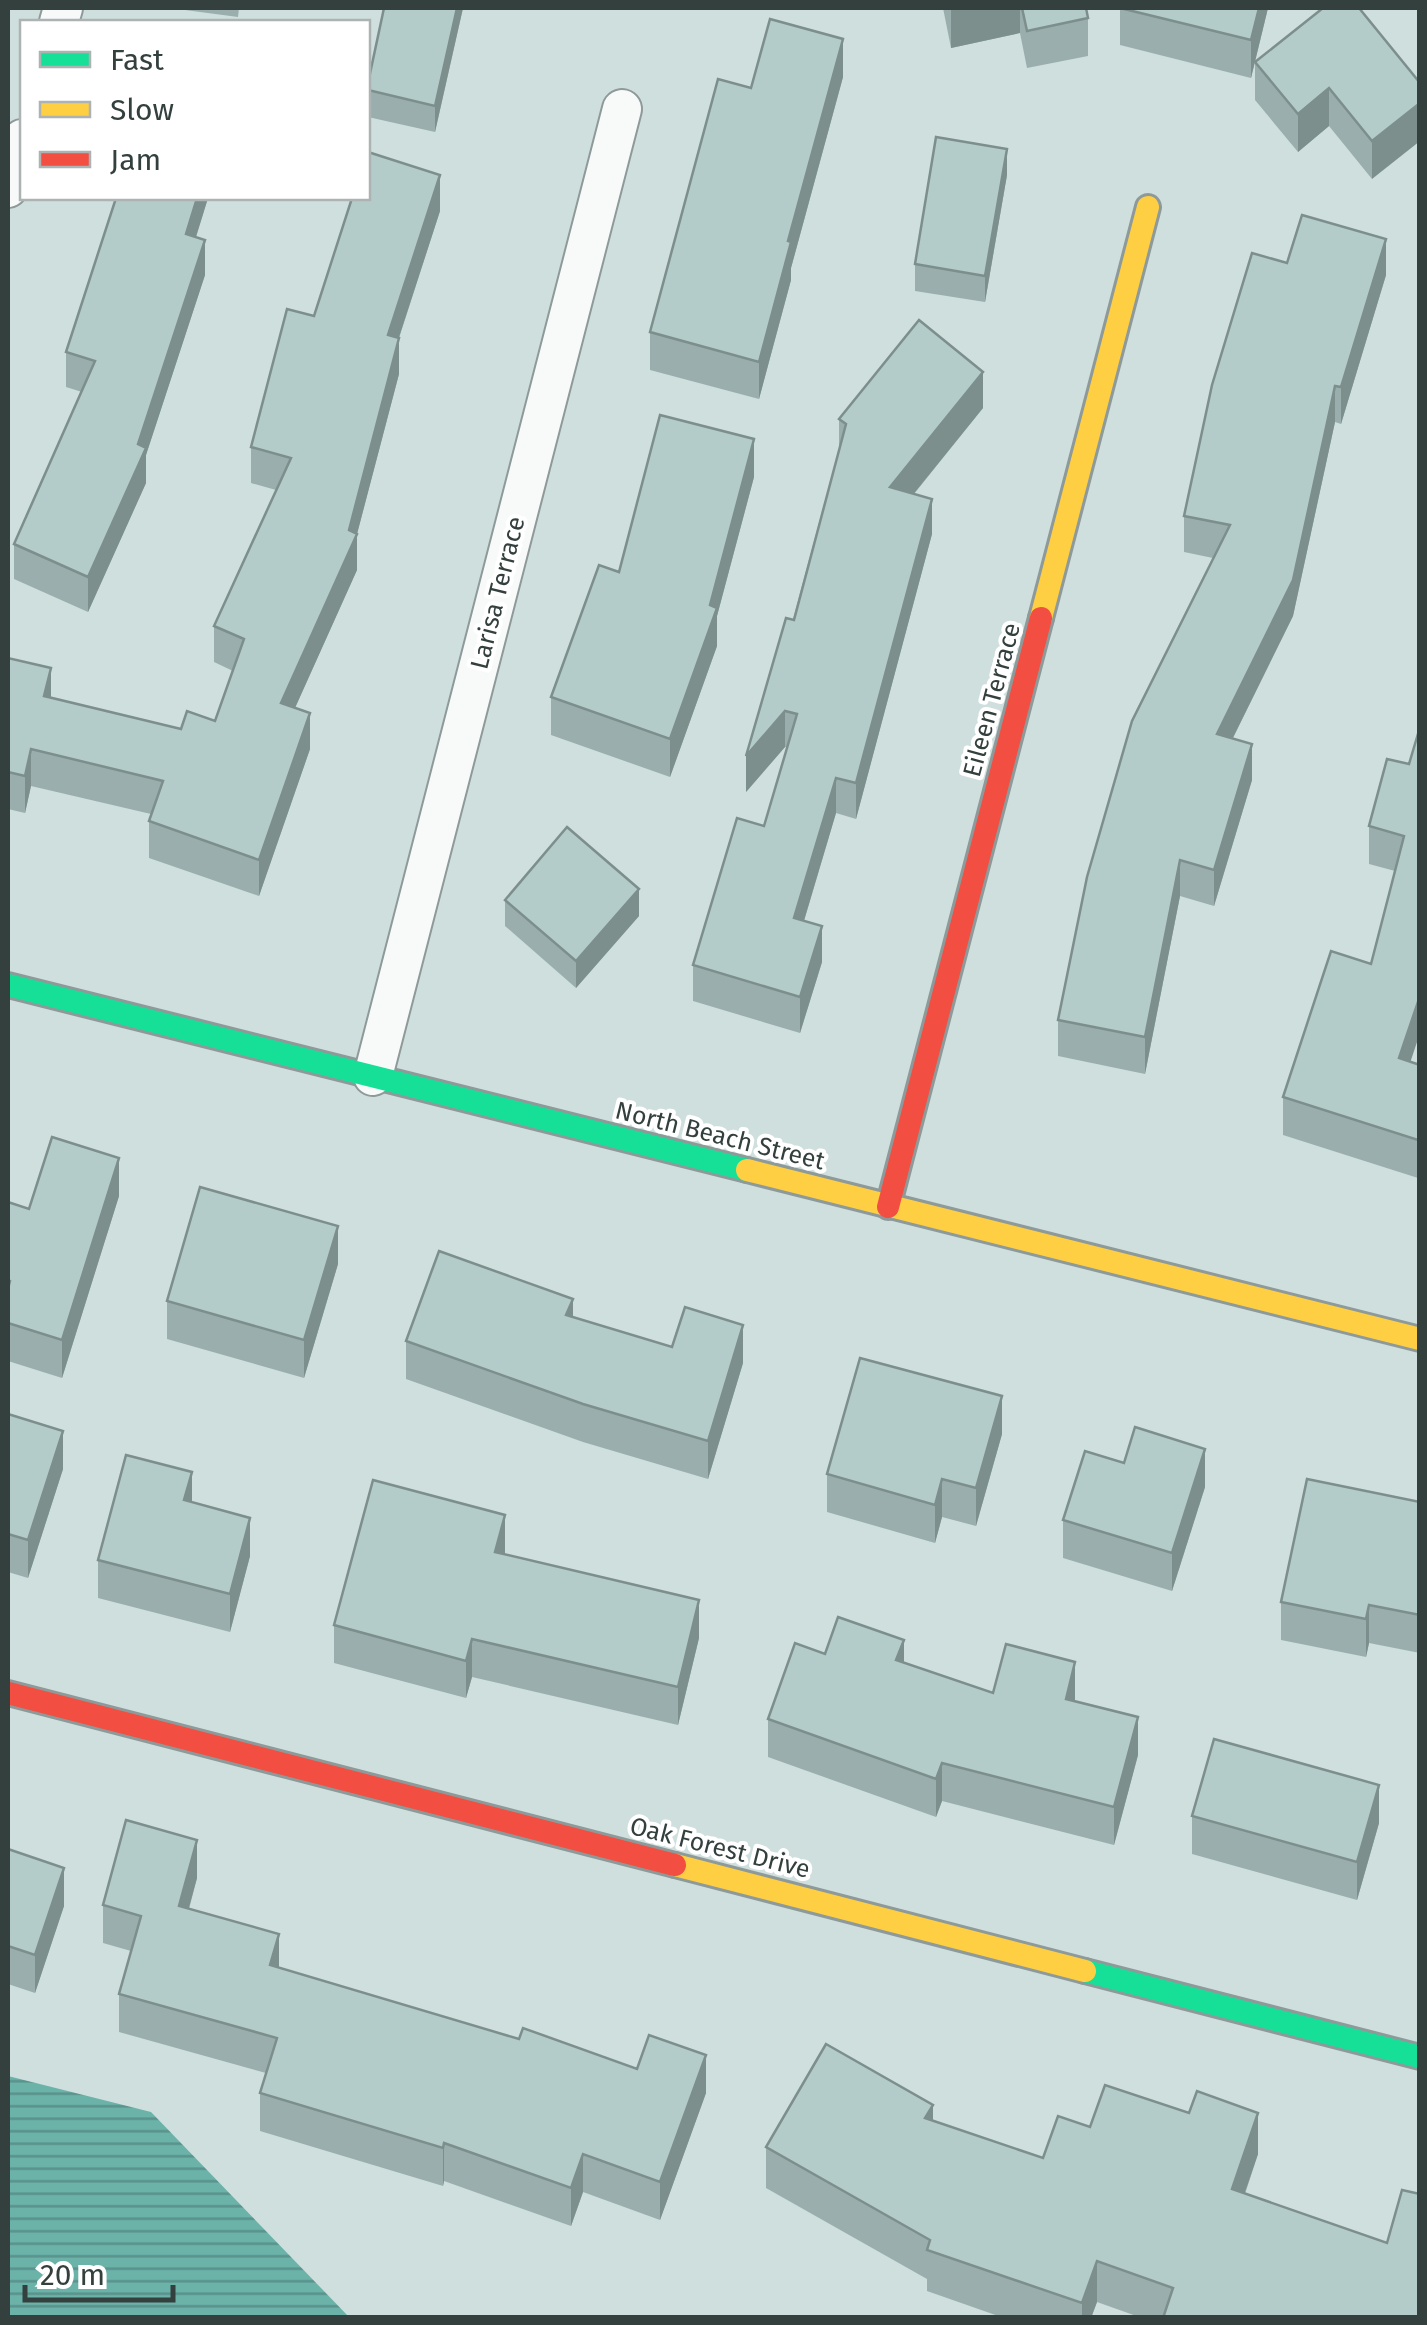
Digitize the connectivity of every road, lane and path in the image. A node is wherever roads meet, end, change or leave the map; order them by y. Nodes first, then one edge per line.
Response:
1 (622, 109) dead end
2 (20, 146) edge
3 (8, 188) edge
4 (1148, 207) dead end
5 (8, 984) edge
6 (373, 1076) junction
7 (888, 1207) junction
8 (1420, 1340) edge
9 (8, 1693) edge
10 (1420, 2057) edge

1 - 6 street, Larisa Terrace
2 - 3 street
4 - 7 street, Eileen Terrace
5 - 6 street, North Beach Street
6 - 7 street, North Beach Street
7 - 8 street, North Beach Street
9 - 10 street, Oak Forest Drive

